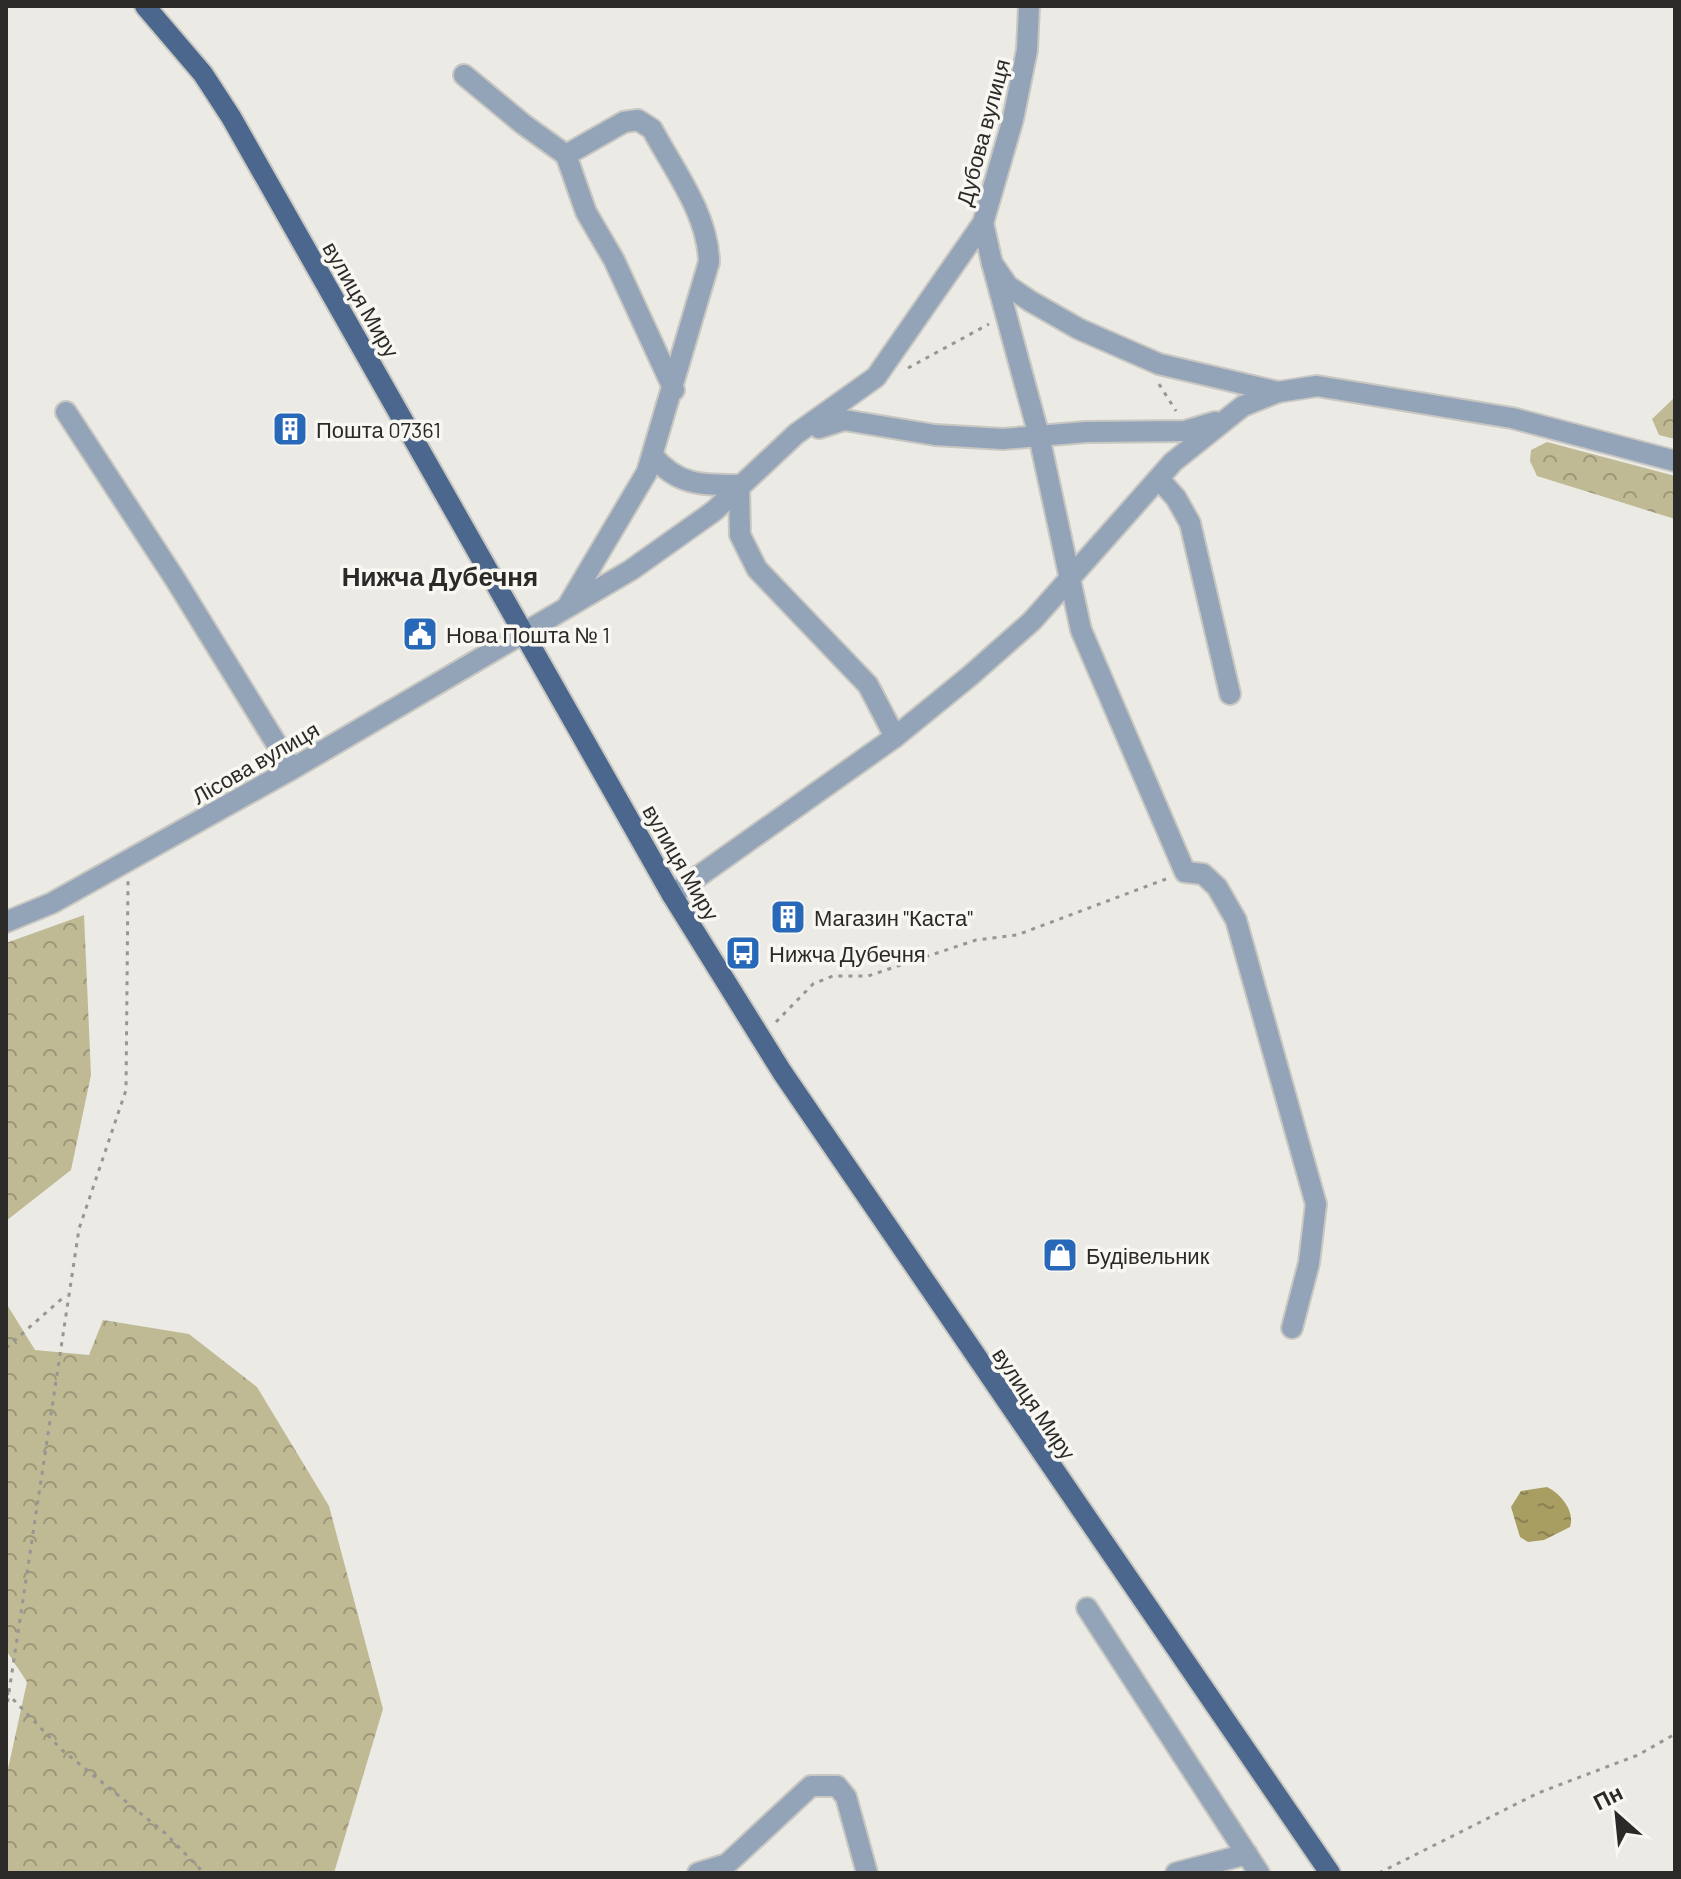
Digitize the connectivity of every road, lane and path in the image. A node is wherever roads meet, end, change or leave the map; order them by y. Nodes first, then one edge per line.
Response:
1 (145, 6) edge
2 (1029, 6) edge
3 (464, 75) dead end
4 (566, 155) junction
5 (983, 223) junction
6 (992, 263) junction
7 (1005, 316) junction
8 (898, 373) dead end
9 (1154, 377) dead end
10 (674, 390) junction
11 (1278, 392) junction
12 (66, 412) dead end
13 (1223, 420) junction
14 (1185, 431) junction
15 (796, 434) junction
16 (1039, 436) junction
17 (653, 456) junction
18 (1675, 461) edge
19 (1159, 479) junction
20 (739, 485) junction
21 (1068, 582) junction
22 (565, 610) junction
23 (524, 635) junction
24 (1230, 694) dead end
25 (895, 737) junction
26 (292, 769) junction
27 (128, 862) junction
28 (1185, 872) junction
29 (672, 895) junction
30 (6, 922) edge
31 (761, 1039) junction
32 (66, 1295) junction
33 (1292, 1328) dead end
34 (6, 1348) edge
35 (1087, 1608) dead end
36 (8, 1694) edge
37 (6, 1712) edge
38 (1675, 1734) edge
39 (1247, 1854) junction
40 (204, 1873) edge
41 (698, 1873) edge
42 (867, 1873) edge
43 (1176, 1873) edge
44 (1259, 1873) edge
45 (1330, 1873) edge
46 (1379, 1873) edge

1 - 23 main road, вулиця Миру
2 - 5 street, Дубова вулиця
3 - 4 street
4 - 10 street
4 - 10 street
5 - 6 street
5 - 15 street, Лісова вулиця
6 - 7 street
6 - 11 street
7 - 8 path
7 - 16 street
9 - 14 path
10 - 17 street
11 - 13 street
11 - 18 street
12 - 26 street
13 - 14 street
13 - 19 street
14 - 16 street
15 - 16 street
15 - 20 street, Лісова вулиця
16 - 21 street
17 - 20 street
17 - 22 street
19 - 21 street
19 - 24 street
20 - 22 street, Лісова вулиця
20 - 25 street
21 - 25 street
21 - 28 street
22 - 23 street, Лісова вулиця
23 - 26 street, Лісова вулиця
23 - 29 main road, вулиця Миру
25 - 29 street
26 - 27 street, Лісова вулиця
27 - 30 street, Лісова вулиця
27 - 32 path
28 - 31 path
28 - 33 street
29 - 31 main road, вулиця Миру
31 - 45 main road, вулиця Миру
32 - 34 path
32 - 36 path
35 - 39 street
36 - 37 path
36 - 40 path
38 - 46 path
39 - 43 street
39 - 44 street
41 - 42 street

